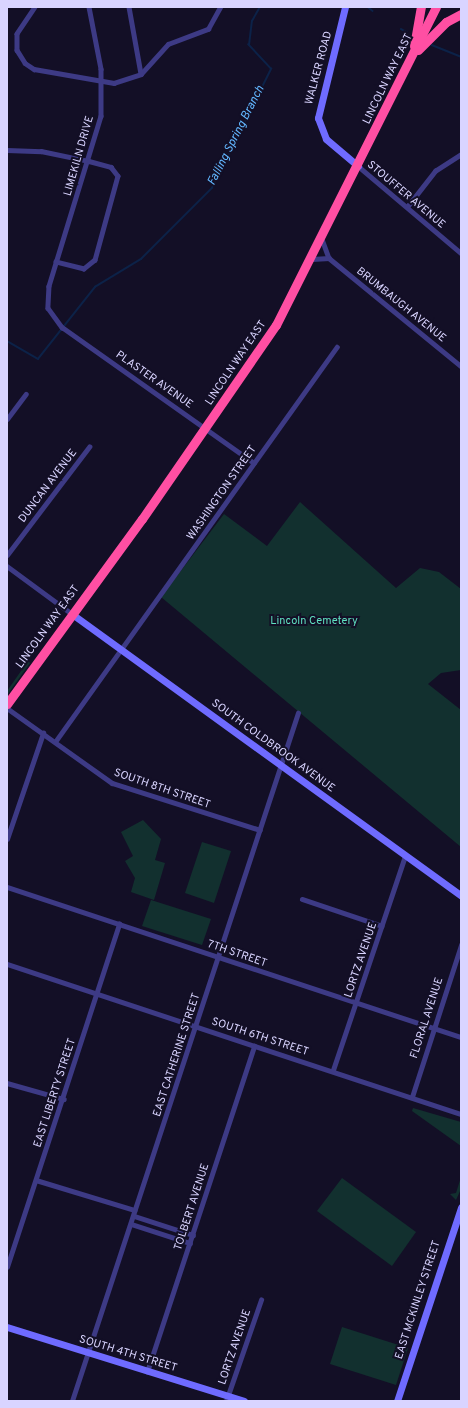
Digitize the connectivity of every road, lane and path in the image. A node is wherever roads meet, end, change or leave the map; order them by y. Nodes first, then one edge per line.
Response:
1 (35, 7) edge
2 (89, 7) edge
3 (129, 7) edge
4 (220, 7) edge
5 (345, 7) edge
6 (421, 7) edge
7 (436, 7) edge
8 (458, 7) edge
9 (461, 8) edge
10 (461, 14) edge
11 (412, 57) junction
12 (141, 74) junction
13 (103, 83) junction
14 (7, 150) edge
15 (461, 154) edge
16 (89, 161) junction
17 (358, 166) junction
18 (407, 206) junction
19 (322, 239) junction
20 (461, 253) edge
21 (312, 258) junction
22 (329, 258) junction
23 (56, 262) junction
24 (48, 308) joint
25 (337, 347) dead end
26 (461, 366) edge
27 (26, 394) dead end
28 (7, 419) edge
29 (207, 428) junction
30 (89, 447) dead end
31 (254, 463) junction
32 (7, 555) edge
33 (7, 566) edge
34 (72, 614) junction
35 (122, 650) junction
36 (7, 704) edge
37 (7, 708) edge
38 (298, 714) dead end
39 (43, 733) junction
40 (55, 742) junction
41 (281, 765) junction
42 (260, 830) junction
43 (7, 839) edge
44 (405, 856) junction
45 (7, 887) edge
46 (461, 896) edge
47 (302, 899) dead end
48 (119, 924) junction
49 (382, 926) junction
50 (461, 946) edge
51 (218, 957) junction
52 (7, 964) edge
53 (97, 993) junction
54 (356, 1002) junction
55 (196, 1025) junction
56 (434, 1028) junction
57 (461, 1037) edge
58 (254, 1046) junction
59 (334, 1070) junction
60 (7, 1083) edge
61 (412, 1097) junction
62 (64, 1099) junction
63 (461, 1114) edge
64 (36, 1180) junction
65 (461, 1207) edge
66 (135, 1210) junction
67 (134, 1216) junction
68 (459, 1220) edge
69 (131, 1224) junction
70 (193, 1234) junction
71 (190, 1243) junction
72 (7, 1267) edge
73 (261, 1300) dead end
74 (7, 1327) edge
75 (88, 1354) junction
76 (147, 1372) junction
77 (227, 1398) edge
78 (72, 1401) edge
79 (244, 1401) edge
80 (397, 1401) edge

1 - 13 street
2 - 13 street, LIMEKILN DRIVE
3 - 12 street
4 - 12 street
5 - 17 street, WALKER ROAD
6 - 11 highway
7 - 11 highway, LINCOLN WAY EAST
8 - 9 highway
10 - 11 highway
11 - 17 highway, LINCOLN WAY EAST
12 - 13 street
13 - 16 street, LIMEKILN DRIVE
14 - 16 street
15 - 18 street
16 - 23 street, LIMEKILN DRIVE
16 - 23 street
17 - 18 street, STOUFFER AVENUE
17 - 19 highway, LINCOLN WAY EAST
18 - 20 street, STOUFFER AVENUE
19 - 21 highway, LINCOLN WAY EAST
19 - 22 street
21 - 22 street
21 - 29 highway, LINCOLN WAY EAST
22 - 26 street, BRUMBAUGH AVENUE
23 - 24 street, LIMEKILN DRIVE
24 - 29 street, PLASTER AVENUE
25 - 31 street, WASHINGTON STREET
27 - 28 street
29 - 31 street, PLASTER AVENUE
29 - 34 highway, LINCOLN WAY EAST
30 - 32 street, DUNCAN AVENUE
31 - 35 street, WASHINGTON STREET
33 - 34 street
34 - 35 street, SOUTH COLDBROOK AVENUE
34 - 36 highway, LINCOLN WAY EAST
35 - 40 street, WASHINGTON STREET
35 - 41 street, SOUTH COLDBROOK AVENUE
37 - 39 street, SOUTH 8TH STREET
38 - 41 street, EAST CATHERINE STREET
39 - 40 street, SOUTH 8TH STREET
39 - 43 street
40 - 42 street, SOUTH 8TH STREET
41 - 42 street, EAST CATHERINE STREET
41 - 44 street, SOUTH COLDBROOK AVENUE
42 - 51 street, EAST CATHERINE STREET
44 - 46 street, SOUTH COLDBROOK AVENUE
44 - 49 street, LORTZ AVENUE
45 - 48 street, 7TH STREET
47 - 49 street
48 - 51 street, 7TH STREET
48 - 53 street, EAST LIBERTY STREET
49 - 54 street, LORTZ AVENUE
50 - 56 street, FLORAL AVENUE
51 - 54 street, 7TH STREET
51 - 55 street, EAST CATHERINE STREET
52 - 53 street, SOUTH 6TH STREET
53 - 55 street, SOUTH 6TH STREET
53 - 62 street, EAST LIBERTY STREET
54 - 56 street, 7TH STREET
54 - 59 street, LORTZ AVENUE
55 - 58 street, SOUTH 6TH STREET
55 - 66 street, EAST CATHERINE STREET
56 - 57 street, 7TH STREET
56 - 61 street, FLORAL AVENUE
58 - 59 street, SOUTH 6TH STREET
58 - 70 street, TOLBERT AVENUE
59 - 61 street, SOUTH 6TH STREET
60 - 62 street
61 - 63 street, SOUTH 6TH STREET
62 - 64 street, EAST LIBERTY STREET
64 - 66 street
64 - 72 street, EAST LIBERTY STREET
65 - 68 street, EAST MCKINLEY STREET
66 - 67 street, EAST CATHERINE STREET
67 - 69 street, EAST CATHERINE STREET
67 - 70 street
68 - 80 street, EAST MCKINLEY STREET
69 - 71 street
69 - 75 street, EAST CATHERINE STREET
70 - 71 street, TOLBERT AVENUE
71 - 76 street, TOLBERT AVENUE
73 - 77 street, LORTZ AVENUE
74 - 75 street, SOUTH 4TH STREET
75 - 76 street, SOUTH 4TH STREET
75 - 78 street, EAST CATHERINE STREET
76 - 77 street, SOUTH 4TH STREET
77 - 79 street, SOUTH 4TH STREET

